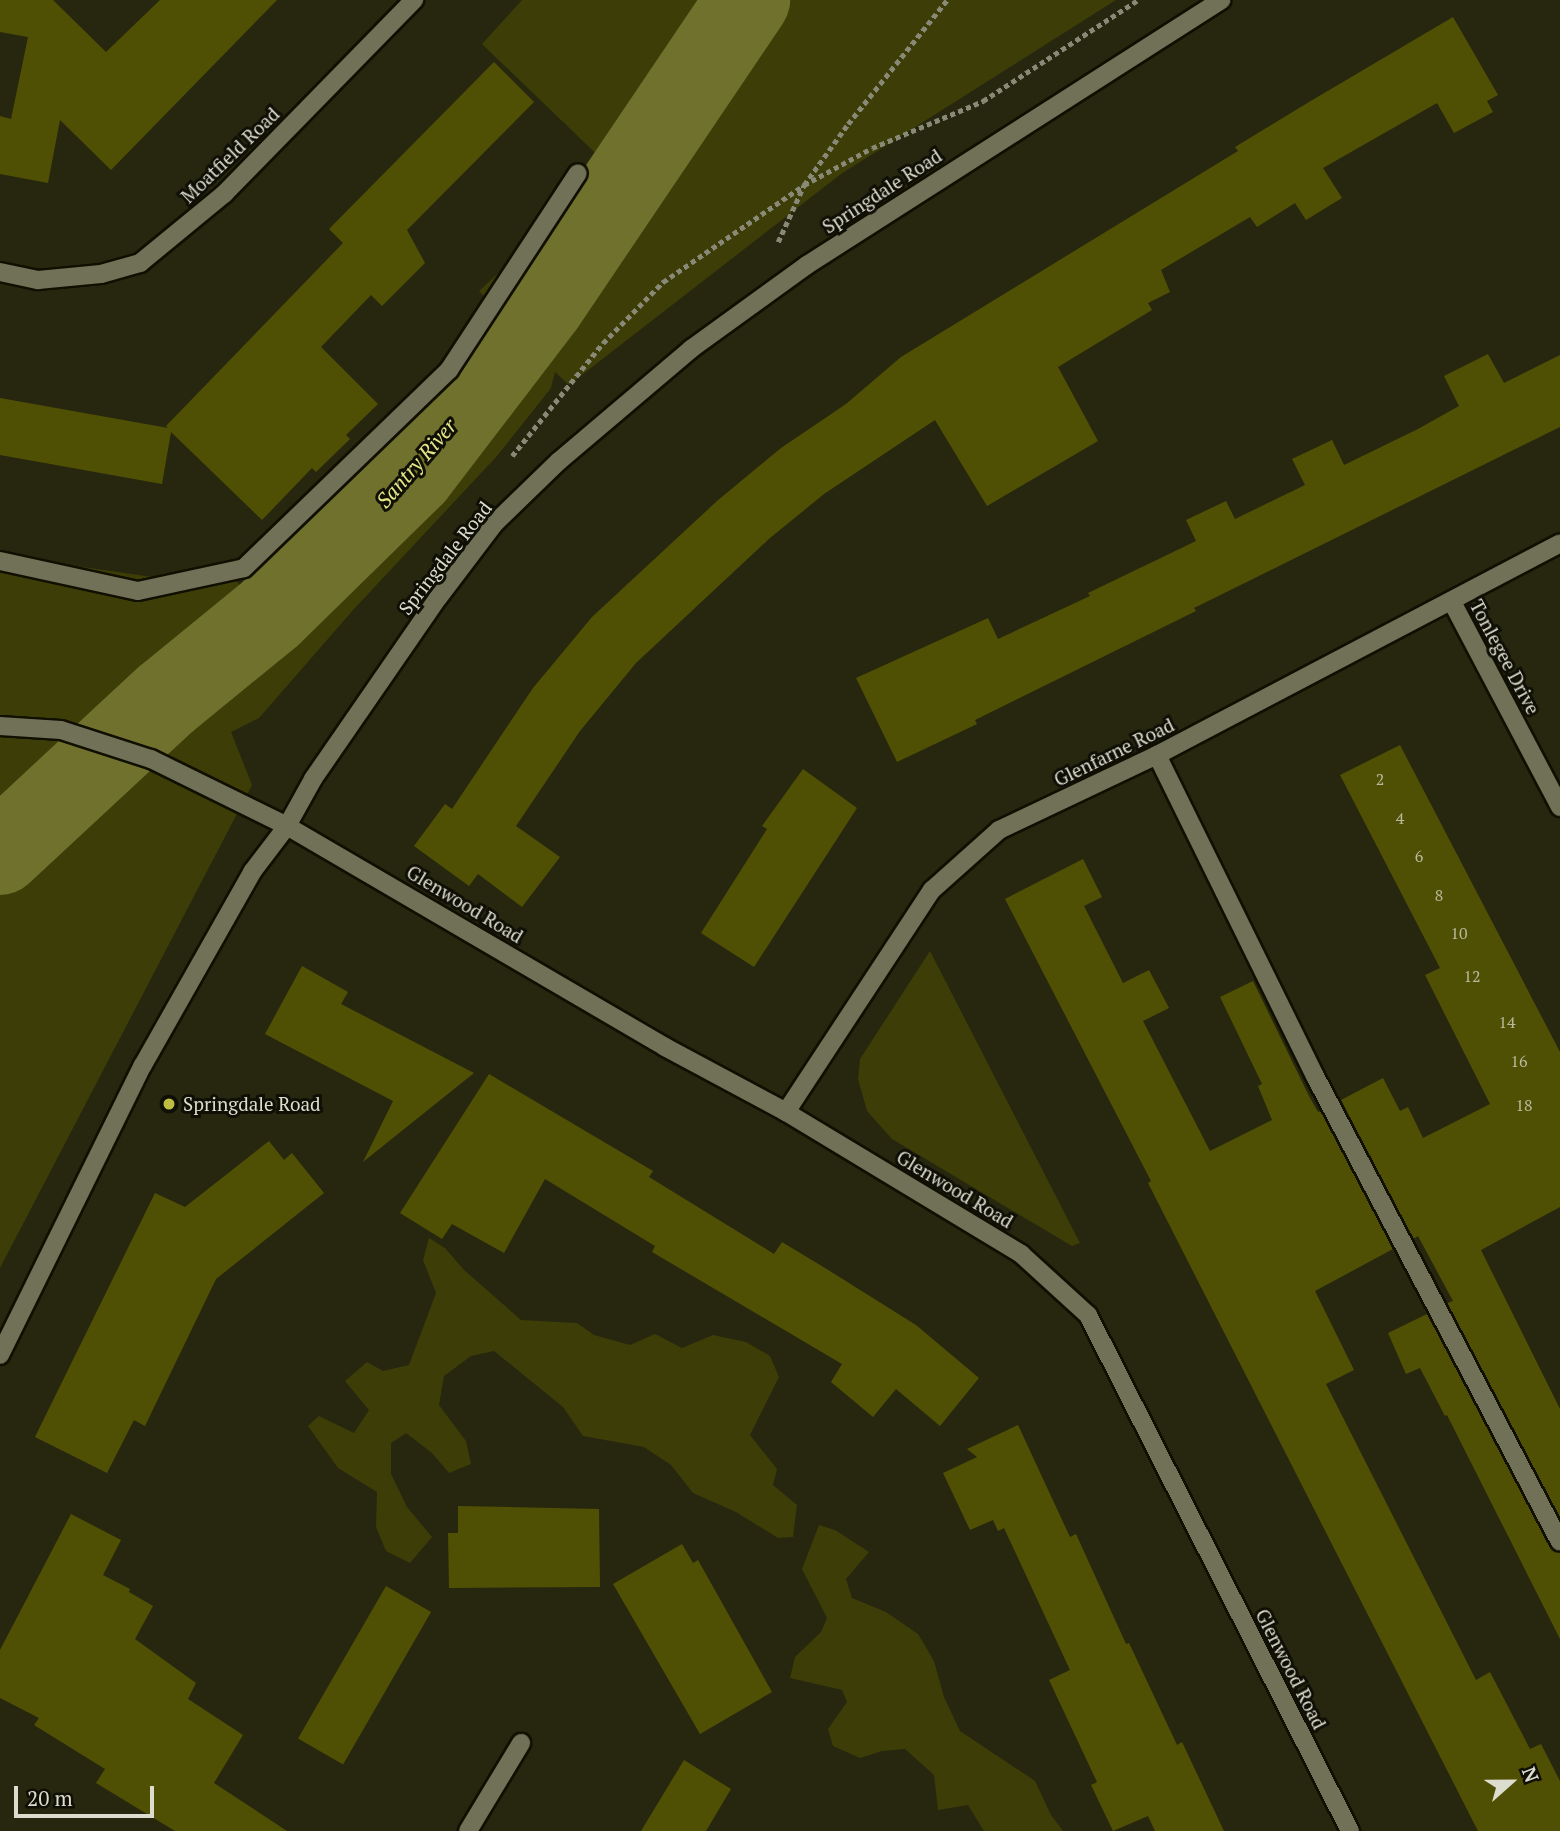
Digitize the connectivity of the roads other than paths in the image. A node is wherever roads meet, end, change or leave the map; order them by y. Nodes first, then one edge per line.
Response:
1 (414, 0) edge
2 (1221, 0) edge
3 (578, 173) dead end
4 (0, 272) edge
5 (1560, 543) edge
6 (0, 561) edge
7 (1452, 602) junction
8 (0, 726) edge
9 (1157, 755) junction
10 (1560, 807) edge
11 (287, 826) junction
12 (786, 1112) junction
13 (0, 1356) edge
14 (1560, 1542) edge
15 (521, 1743) dead end
16 (468, 1831) edge
17 (1350, 1831) edge

1 - 4 street, Moatfield Road
2 - 11 street, Springdale Road
3 - 6 street
5 - 7 street, Glenfarne Road
7 - 9 street, Glenfarne Road
7 - 10 street, Tonlegee Drive
8 - 11 street, Glenwood Road
9 - 12 street, Glenfarne Road
9 - 14 street
11 - 12 street, Glenwood Road
11 - 13 street, Springdale Road
12 - 17 street, Glenwood Road
15 - 16 street

